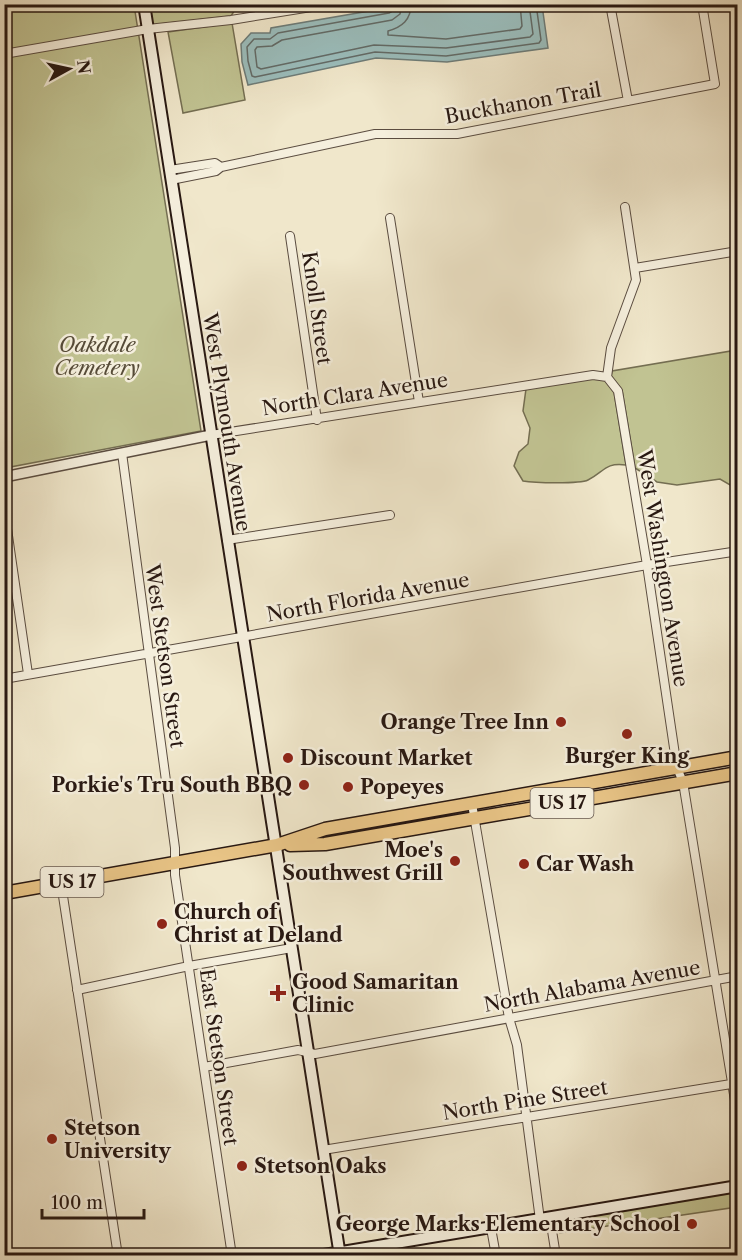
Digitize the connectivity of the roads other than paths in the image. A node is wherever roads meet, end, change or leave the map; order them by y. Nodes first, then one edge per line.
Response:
1 (144, 4) edge
2 (330, 4) edge
3 (610, 4) edge
4 (702, 4) edge
5 (148, 29) junction
6 (4, 54) edge
7 (628, 101) junction
8 (171, 175) junction
9 (625, 207) dead end
10 (390, 218) dead end
11 (290, 236) dead end
12 (738, 251) edge
13 (635, 267) junction
14 (607, 377) junction
15 (419, 402) junction
16 (317, 420) junction
17 (211, 435) junction
18 (122, 453) junction
19 (4, 477) edge
20 (4, 508) edge
21 (390, 514) dead end
22 (227, 540) junction
23 (738, 554) edge
24 (647, 565) junction
25 (14, 581) junction
26 (4, 582) edge
27 (242, 636) junction
28 (147, 654) junction
29 (28, 674) junction
30 (4, 679) edge
31 (738, 757) edge
32 (676, 768) junction
33 (738, 772) edge
34 (683, 782) junction
35 (472, 804) junction
36 (474, 819) junction
37 (277, 845) junction
38 (175, 863) junction
39 (61, 884) junction
40 (4, 893) edge
41 (292, 948) junction
42 (189, 966) junction
43 (738, 976) edge
44 (714, 981) junction
45 (77, 990) junction
46 (509, 1018) junction
47 (308, 1052) junction
48 (204, 1067) junction
49 (731, 1084) junction
50 (528, 1116) junction
51 (738, 1119) edge
52 (323, 1150) junction
53 (738, 1186) edge
54 (545, 1219) junction
55 (491, 1228) junction
56 (339, 1254) edge
57 (118, 1256) edge
58 (232, 1256) edge
59 (318, 1256) edge
60 (496, 1256) edge
61 (556, 1256) edge

1 - 5 main road, West Plymouth Avenue
2 - 5 street
3 - 7 street
4 - 7 street, Buckhanon Trail
5 - 6 street
5 - 8 main road, West Plymouth Avenue
7 - 8 street, Buckhanon Trail
8 - 17 main road, West Plymouth Avenue
9 - 13 street
10 - 15 street
11 - 16 street, Knoll Street
12 - 13 street
13 - 14 street
14 - 15 street, North Clara Avenue
14 - 24 street, West Washington Avenue
15 - 16 street, North Clara Avenue
16 - 17 street, North Clara Avenue
17 - 18 street, North Clara Avenue
17 - 22 main road, West Plymouth Avenue
18 - 19 street, North Clara Avenue
18 - 28 street, West Stetson Street
20 - 25 street
21 - 22 street
22 - 27 main road, West Plymouth Avenue
23 - 24 street, North Florida Avenue
24 - 27 street, North Florida Avenue
24 - 32 street, West Washington Avenue
25 - 26 street
25 - 29 street
27 - 28 street, North Florida Avenue
27 - 37 main road, West Plymouth Avenue
28 - 29 street, North Florida Avenue
28 - 38 street, West Stetson Street
29 - 30 street, North Florida Avenue
31 - 32 main road, US 17
32 - 34 street, West Washington Avenue
32 - 35 main road, US 17
33 - 34 main road, US 17
34 - 36 main road, US 17
34 - 44 street, West Washington Avenue
35 - 36 street
35 - 37 main road, US 17
36 - 37 main road, US 17
36 - 46 street
37 - 38 main road, US 17
37 - 41 main road, West Plymouth Avenue
38 - 39 main road, US 17
38 - 42 street, East Stetson Street
39 - 40 main road, US 17
39 - 45 street
41 - 42 street
41 - 47 main road, West Plymouth Avenue
42 - 45 street
42 - 48 street, East Stetson Street
43 - 44 street, North Alabama Avenue
44 - 46 street, North Alabama Avenue
44 - 49 street, West Washington Avenue
45 - 57 street
46 - 47 street, North Alabama Avenue
46 - 50 street
47 - 48 street, North Alabama Avenue
47 - 52 main road, West Plymouth Avenue
48 - 58 street, East Stetson Street
49 - 50 street, North Pine Street
49 - 51 street, West Washington Avenue
50 - 52 street, North Pine Street
50 - 54 street
52 - 56 main road, West Plymouth Avenue
53 - 54 main road
54 - 55 main road
54 - 61 street
55 - 56 main road
55 - 60 street
56 - 59 main road

